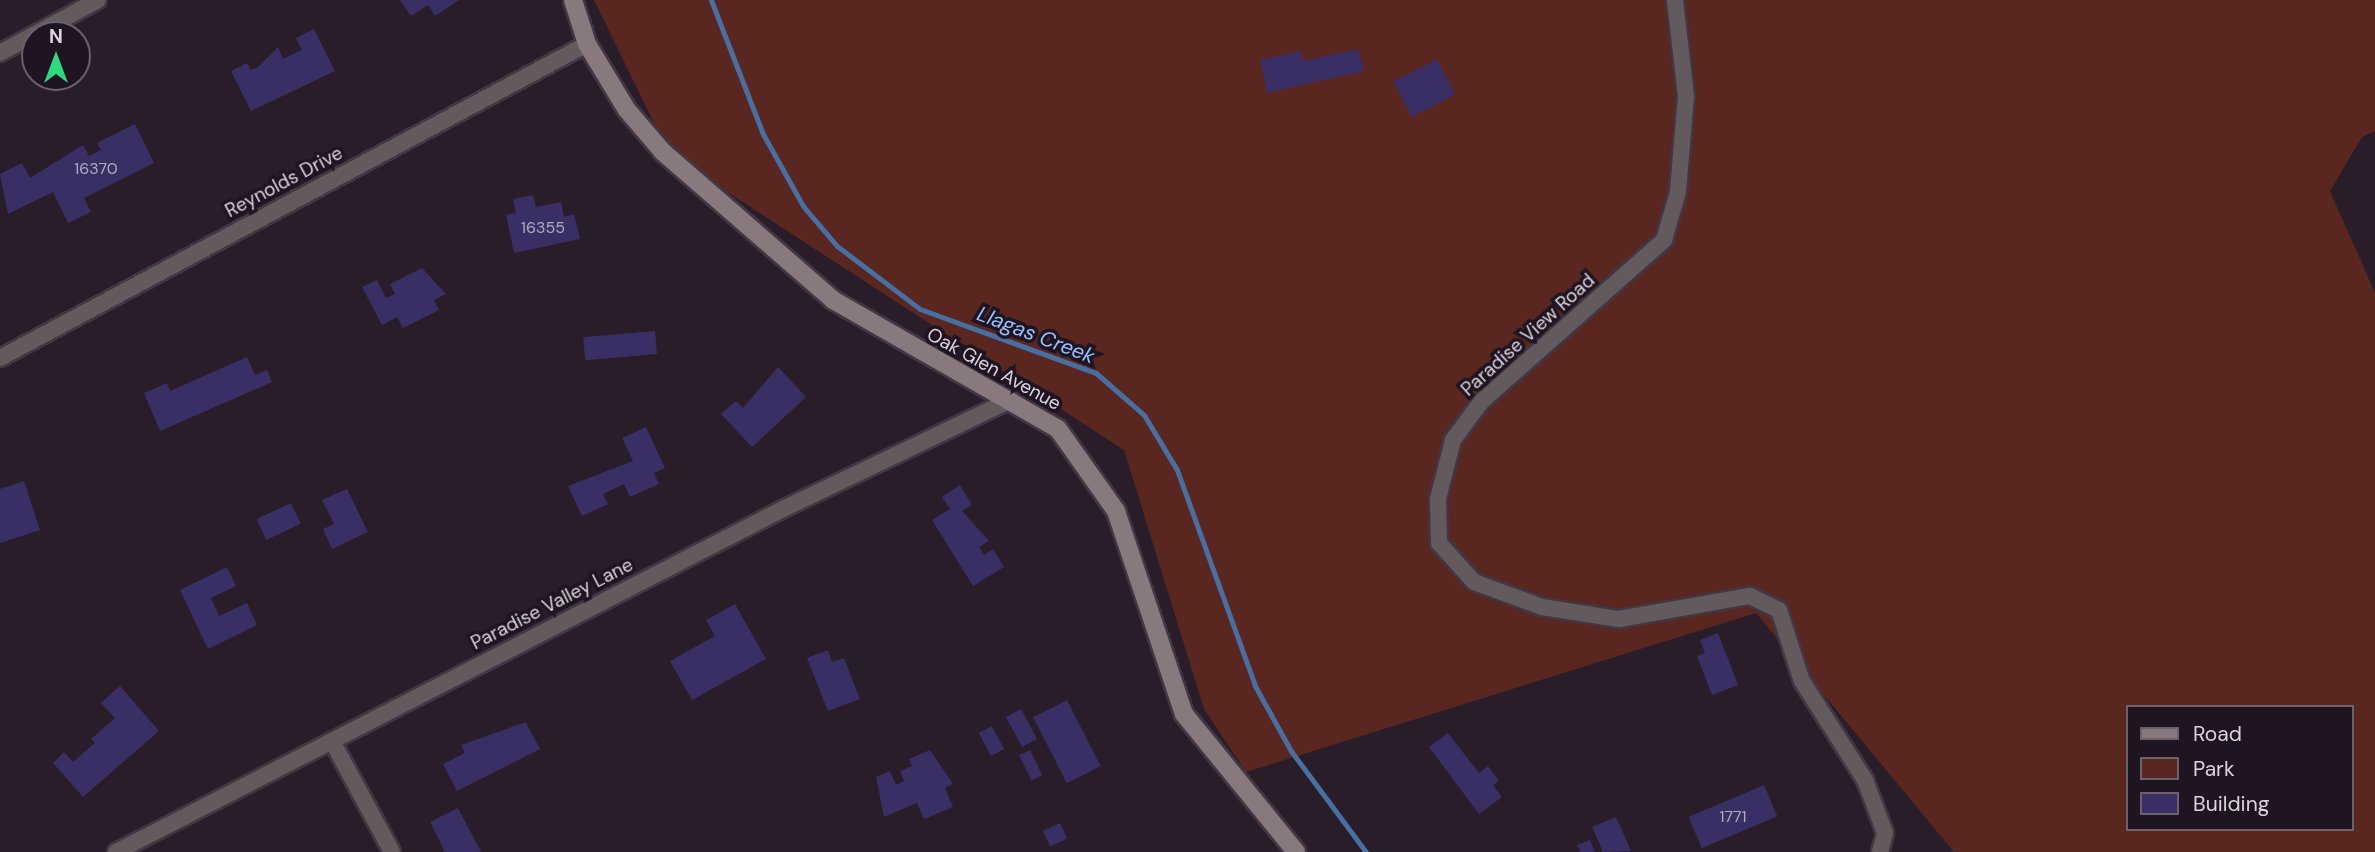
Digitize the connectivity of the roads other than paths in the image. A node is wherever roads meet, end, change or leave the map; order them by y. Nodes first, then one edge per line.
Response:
1 (98, 0) edge
2 (573, 0) edge
3 (1675, 0) edge
4 (587, 44) junction
5 (0, 53) edge
6 (0, 358) edge
7 (1010, 400) junction
8 (332, 741) junction
9 (116, 852) edge
10 (392, 852) edge
11 (1296, 852) edge
12 (1880, 852) edge

1 - 5 street
2 - 4 street, Oak Glen Avenue
3 - 12 street, Paradise View Road
4 - 6 street, Reynolds Drive
4 - 7 street, Oak Glen Avenue
7 - 8 street, Paradise Valley Lane
7 - 11 street, Oak Glen Avenue
8 - 9 street, Paradise Valley Lane
8 - 10 street

